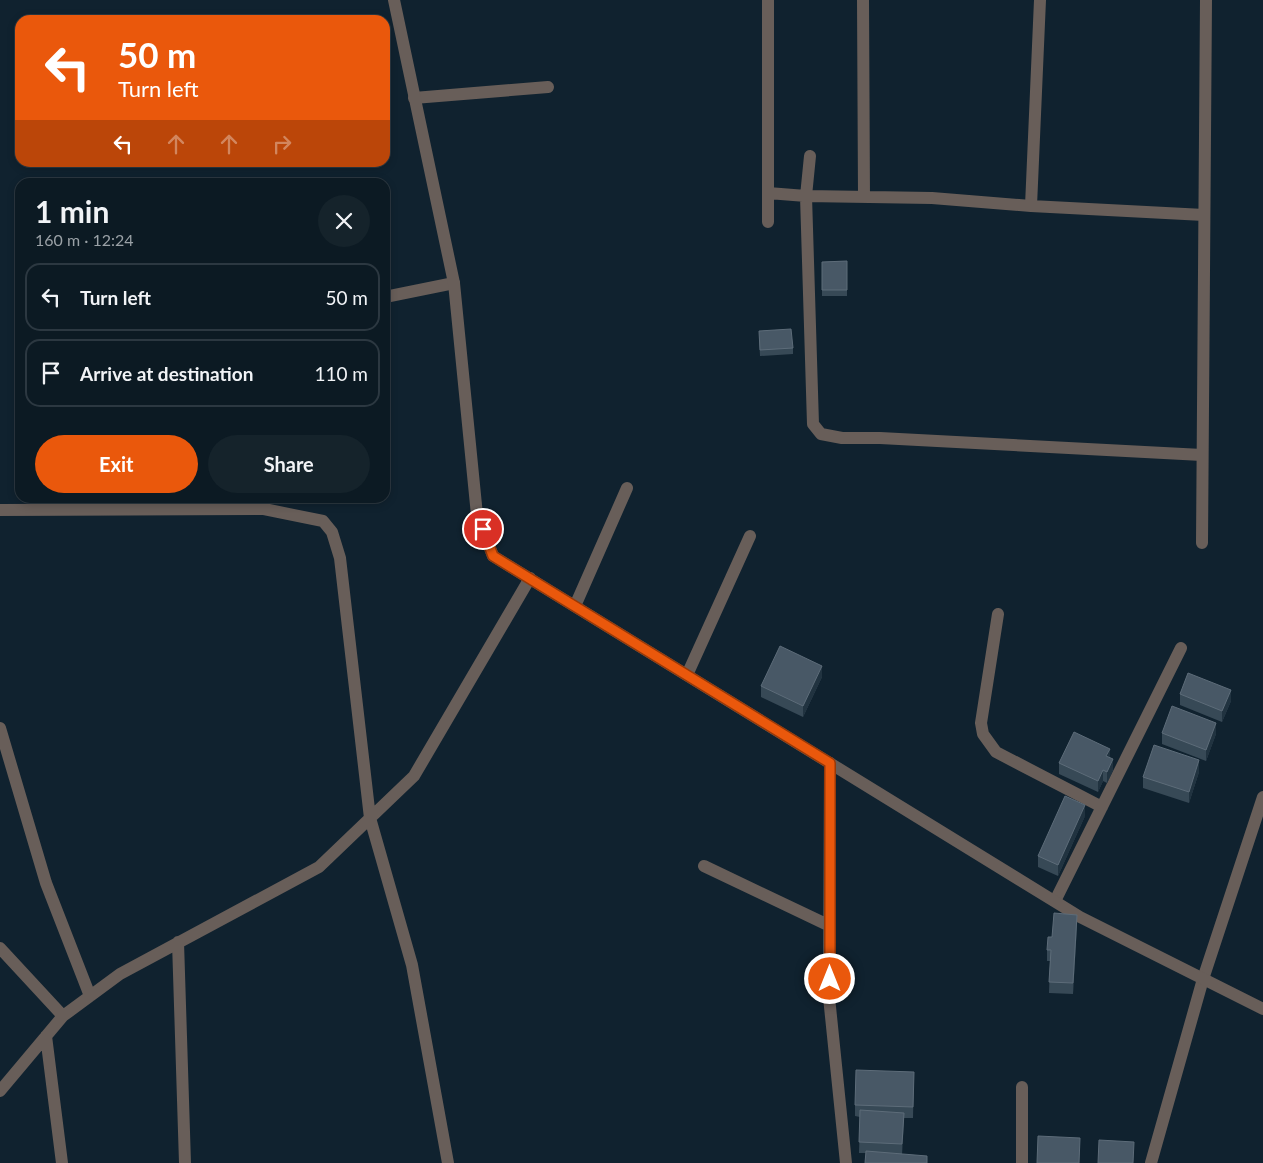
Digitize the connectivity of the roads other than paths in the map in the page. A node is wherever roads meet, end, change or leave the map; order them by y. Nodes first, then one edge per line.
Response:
1 (394, 0) edge
2 (768, 0) edge
3 (863, 0) edge
4 (1040, 0) edge
5 (1206, 0) edge
6 (548, 87) dead end
7 (414, 98) junction
8 (810, 156) dead end
9 (768, 193) junction
10 (806, 196) junction
11 (864, 197) junction
12 (1031, 206) junction
13 (1204, 215) junction
14 (768, 222) dead end
15 (454, 283) junction
16 (390, 296) edge
17 (1202, 455) junction
18 (627, 488) dead end
19 (0, 510) edge
20 (750, 536) dead end
21 (1202, 543) dead end
22 (530, 578) junction
23 (575, 606) junction
24 (998, 614) dead end
25 (1181, 648) dead end
26 (687, 675) junction
27 (0, 728) edge
28 (830, 763) junction
29 (1263, 797) edge
30 (1102, 807) junction
31 (370, 818) junction
32 (704, 866) dead end
33 (1055, 901) junction
34 (830, 926) junction
35 (178, 942) junction
36 (0, 948) edge
37 (1203, 979) junction
38 (90, 996) junction
39 (1263, 1009) edge
40 (63, 1016) junction
41 (46, 1036) junction
42 (1022, 1087) dead end
43 (0, 1091) edge
44 (62, 1163) edge
45 (185, 1163) edge
46 (448, 1163) edge
47 (846, 1163) edge
48 (1022, 1163) edge
49 (1151, 1163) edge

1 - 7 street
2 - 9 street
3 - 11 street
4 - 12 street
5 - 13 street
6 - 7 street
7 - 15 street
8 - 10 street
9 - 10 street
9 - 14 street
10 - 11 street
10 - 17 street
11 - 12 street
12 - 13 street
13 - 17 street
15 - 16 street
15 - 22 street
17 - 21 street
18 - 23 street
19 - 31 street
20 - 26 street
22 - 23 street
22 - 31 street
23 - 26 street
24 - 30 street
25 - 30 street
26 - 28 street
27 - 38 street
28 - 33 street
28 - 34 street
29 - 37 street
30 - 33 street
31 - 35 street
31 - 46 street
32 - 34 street
33 - 37 street
34 - 47 street
35 - 38 street
35 - 45 street
36 - 40 street
37 - 39 street
37 - 49 street
38 - 40 street
40 - 41 street
41 - 43 street
41 - 44 street
42 - 48 street

